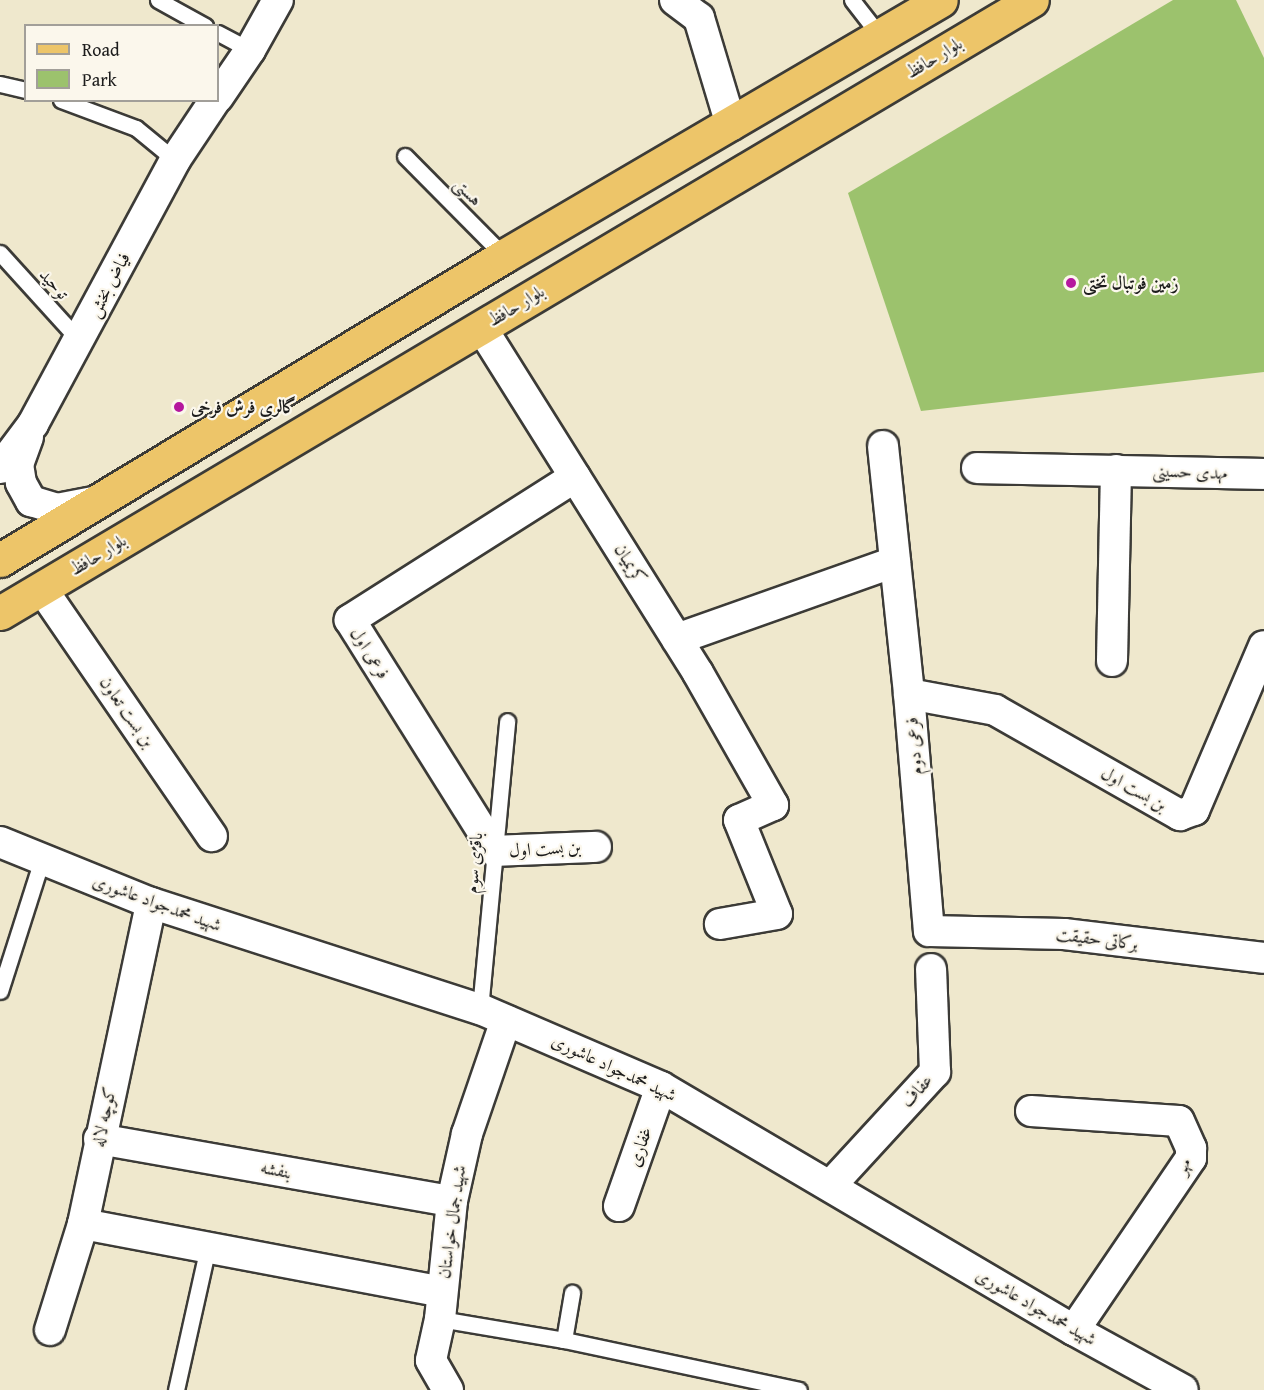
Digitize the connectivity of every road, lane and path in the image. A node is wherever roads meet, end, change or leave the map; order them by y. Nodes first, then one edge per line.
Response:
1 (158, 0) edge
2 (278, 0) edge
3 (675, 0) edge
4 (852, 0) edge
5 (941, 0) edge
6 (1032, 0) edge
7 (200, 24) edge
8 (219, 34) edge
9 (880, 36) junction
10 (250, 50) junction
11 (0, 84) edge
12 (24, 90) edge
13 (219, 95) edge
14 (66, 102) edge
15 (214, 102) edge
16 (731, 125) junction
17 (405, 156) dead end
18 (175, 160) junction
19 (0, 253) edge
20 (504, 256) junction
21 (481, 327) junction
22 (79, 340) junction
23 (33, 424) junction
24 (883, 446) dead end
25 (0, 468) edge
26 (977, 468) dead end
27 (1116, 470) junction
28 (1264, 474) edge
29 (575, 477) junction
30 (99, 501) junction
31 (0, 560) edge
32 (895, 562) junction
33 (42, 589) junction
34 (0, 613) edge
35 (677, 639) junction
36 (1264, 646) edge
37 (1112, 661) dead end
38 (909, 694) junction
39 (507, 721) dead end
40 (212, 836) dead end
41 (0, 842) edge
42 (596, 847) dead end
43 (495, 851) junction
44 (42, 859) junction
45 (151, 903) junction
46 (720, 924) dead end
47 (929, 931) joint
48 (1264, 958) edge
49 (931, 969) dead end
50 (0, 991) edge
51 (493, 1015) junction
52 (661, 1087) junction
53 (1031, 1111) dead end
54 (99, 1139) junction
55 (831, 1185) junction
56 (452, 1201) junction
57 (619, 1206) dead end
58 (82, 1224) junction
59 (208, 1247) junction
60 (572, 1293) dead end
61 (441, 1306) junction
62 (50, 1330) dead end
63 (1074, 1330) junction
64 (564, 1340) junction
65 (176, 1390) edge
66 (447, 1390) edge
67 (799, 1390) edge
68 (1183, 1390) edge

1 - 7 lane
2 - 10 street, فیاض بخش
3 - 16 street
4 - 9 lane
5 - 9 main road
6 - 21 main road, بلوار حافظ
8 - 10 lane
9 - 16 main road
10 - 13 street, فیاض بخش
11 - 12 lane
14 - 18 lane
15 - 18 street, فیاض بخش
16 - 20 main road
17 - 20 lane, هستی
18 - 22 street, فیاض بخش
19 - 22 lane, توحید
20 - 30 main road
21 - 29 street, کریمیان
21 - 33 main road, بلوار حافظ
22 - 23 street, فیاض بخش
23 - 25 street, فیاض بخش
23 - 30 street
24 - 32 street, فرعی دوم
26 - 27 street, مهدی حسینی
27 - 28 street, مهدی حسینی
27 - 37 street
29 - 35 street, کریمیان
29 - 43 street, فرعی اول
30 - 31 main road
32 - 35 street
32 - 38 street, فرعی دوم
33 - 34 main road, بلوار حافظ
33 - 40 street, بن‌ بست تعاون
35 - 46 street, کریمیان
36 - 38 street, بن بست اول
38 - 47 street, فرعی دوم
39 - 43 lane, باقری سوم
41 - 44 street, شهید محمدجواد عاشوری
42 - 43 street, بن بست اول
43 - 51 lane, باقری سوم
44 - 45 street, شهید محمدجواد عاشوری
44 - 50 lane
45 - 51 street, شهید محمدجواد عاشوری
45 - 54 street, کوچه لاله
47 - 48 street, برکاتی حقیقت
49 - 55 street, عفاف
51 - 52 street, شهید محمدجواد عاشوری
51 - 56 street, شهید جمال خواستان
52 - 55 street, شهید محمدجواد عاشوری
52 - 57 street, غفاری
53 - 63 street, مهر
54 - 56 street, بنفشه
54 - 58 street, کوچه لاله
55 - 63 street, شهید محمدجواد عاشوری
56 - 61 street, شهید جمال خواستان
58 - 59 street
58 - 62 street, کوچه لاله
59 - 61 street
59 - 65 lane
60 - 64 lane
61 - 64 lane
61 - 66 street, شهید جمال خواستان
63 - 68 street, شهید محمدجواد عاشوری
64 - 67 lane

